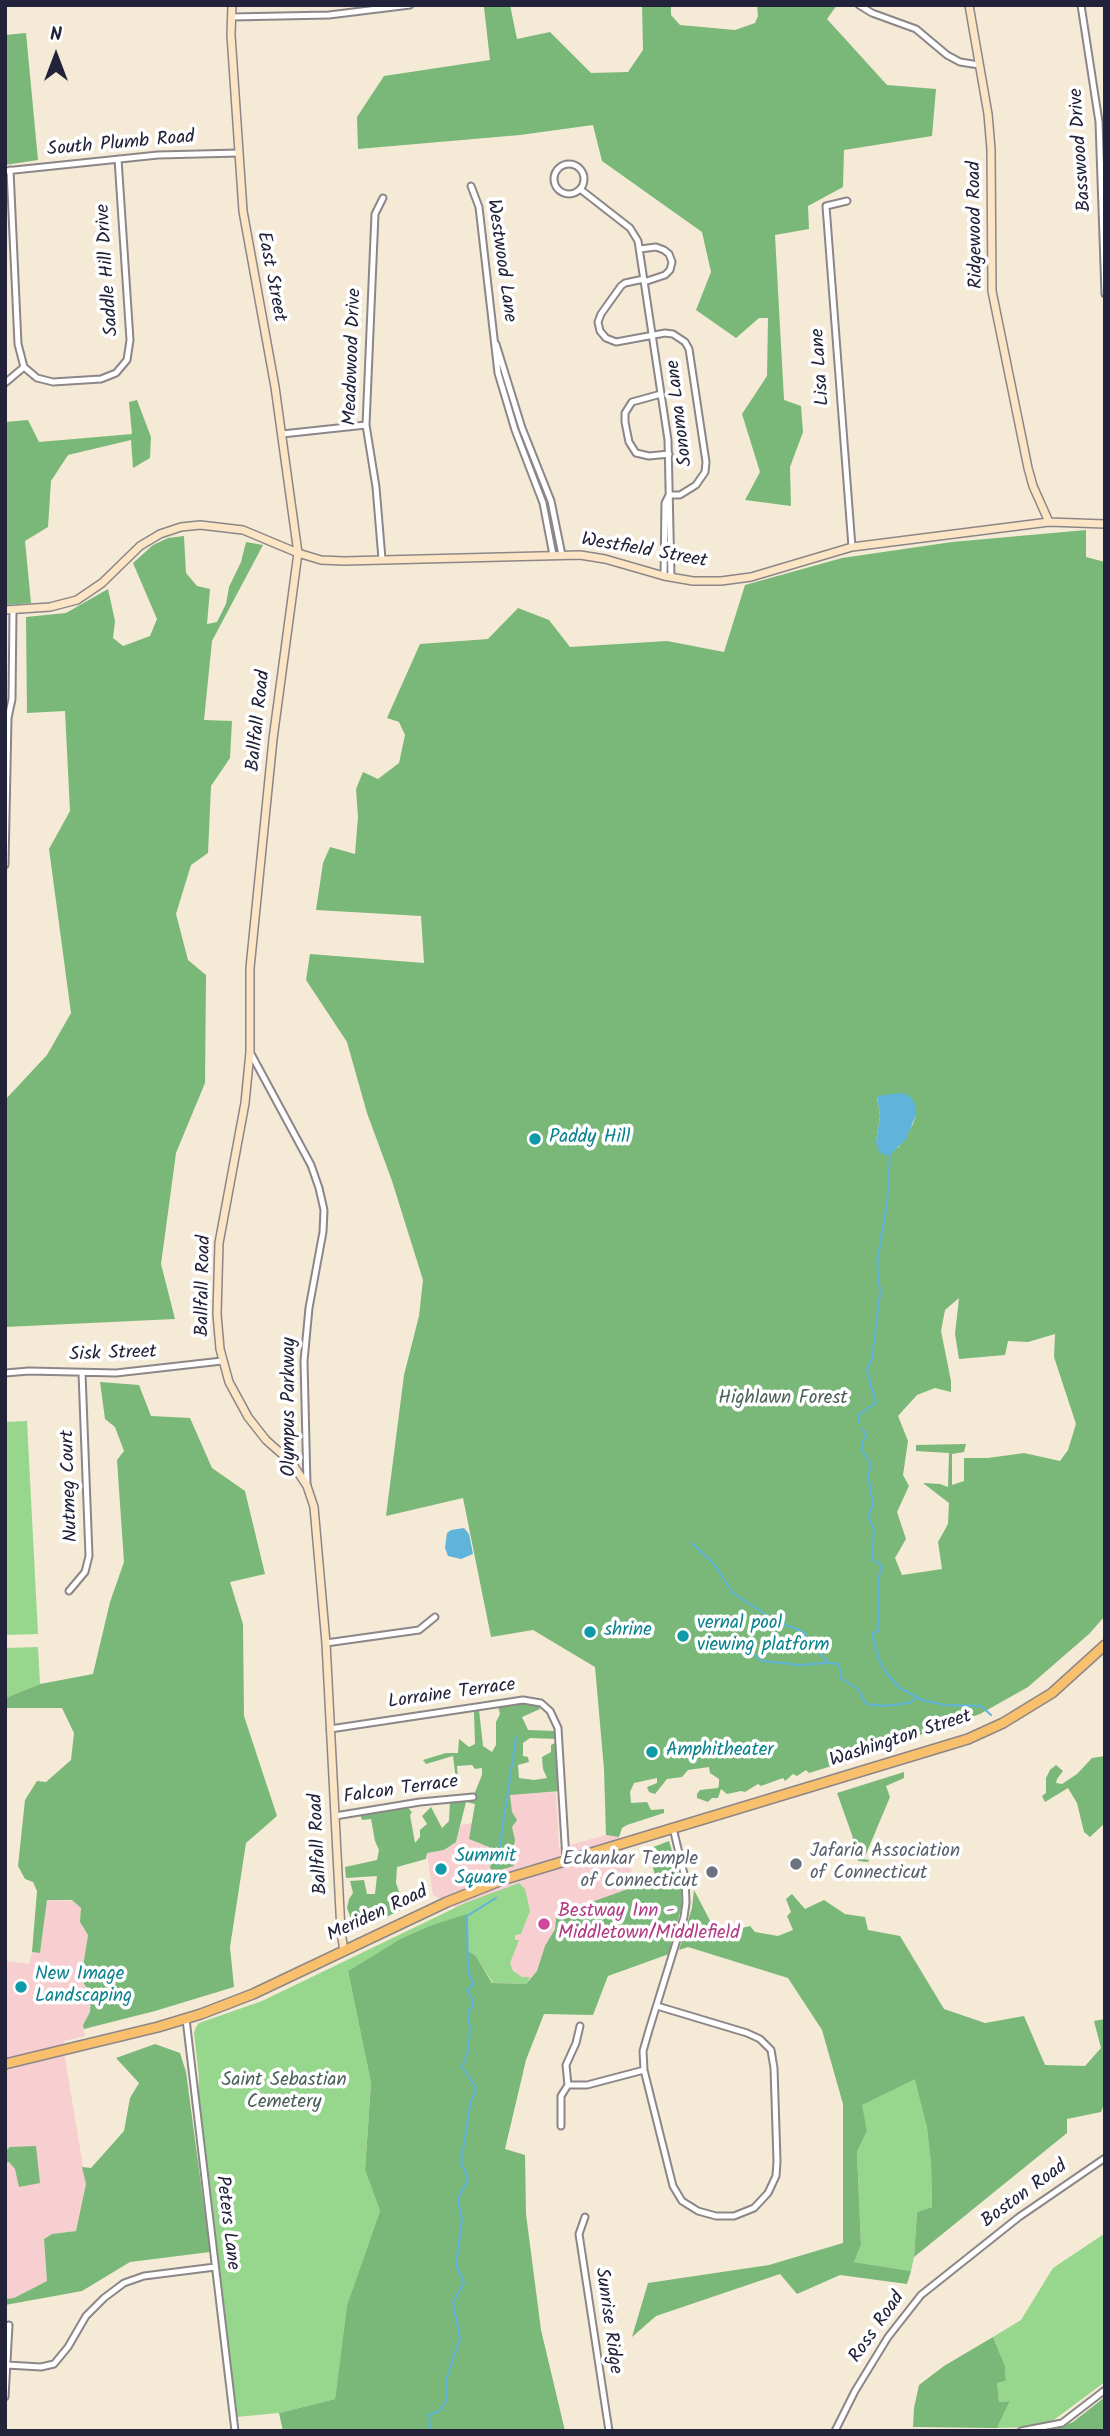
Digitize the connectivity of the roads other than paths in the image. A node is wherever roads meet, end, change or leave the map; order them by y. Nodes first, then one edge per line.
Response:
1 (232, 5) edge
2 (410, 5) edge
3 (859, 5) edge
4 (969, 5) edge
5 (1081, 5) edge
6 (232, 17) junction
7 (979, 65) junction
8 (239, 153) junction
9 (118, 159) junction
10 (8, 171) edge
11 (471, 186) dead end
12 (580, 189) junction
13 (383, 198) dead end
14 (847, 201) dead end
15 (1104, 230) edge
16 (640, 249) junction
17 (644, 281) junction
18 (1105, 294) edge
19 (652, 335) junction
20 (24, 367) junction
21 (5, 383) edge
22 (661, 394) junction
23 (366, 425) junction
24 (519, 429) junction
25 (282, 434) junction
26 (669, 454) junction
27 (669, 495) junction
28 (551, 501) junction
29 (543, 503) junction
30 (1049, 522) junction
31 (1105, 524) edge
32 (852, 547) junction
33 (298, 553) junction
34 (553, 555) junction
35 (562, 555) junction
36 (382, 559) junction
37 (667, 576) junction
38 (9, 610) edge
39 (7, 709) edge
40 (5, 864) edge
41 (250, 1052) junction
42 (222, 1361) junction
43 (5, 1373) edge
44 (82, 1373) junction
45 (307, 1486) junction
46 (69, 1591) dead end
47 (435, 1617) dead end
48 (326, 1643) junction
49 (1105, 1645) edge
50 (330, 1729) junction
51 (473, 1797) dead end
52 (767, 1800) joint
53 (335, 1816) junction
54 (673, 1828) junction
55 (566, 1860) junction
56 (344, 1951) junction
57 (657, 2006) junction
58 (186, 2019) junction
59 (580, 2026) dead end
60 (5, 2064) edge
61 (644, 2070) junction
62 (568, 2085) junction
63 (561, 2126) dead end
64 (1105, 2158) edge
65 (585, 2217) dead end
66 (966, 2259) joint
67 (215, 2267) junction
68 (9, 2325) dead end
69 (7, 2365) junction
70 (1105, 2390) edge
71 (5, 2397) edge
72 (235, 2431) edge
73 (609, 2431) edge
74 (835, 2431) edge
75 (1021, 2431) edge

1 - 6 main road, East Street
2 - 6 street
3 - 7 street
4 - 7 main road, Ridgewood Road
5 - 15 street, Basswood Drive
6 - 8 main road, East Street
7 - 30 main road, Ridgewood Road
8 - 9 street, South Plumb Road
8 - 25 main road, East Street
9 - 10 street, South Plumb Road
9 - 20 street, Saddle Hill Drive
10 - 20 street
11 - 24 street, Westwood Lane
12 - 12 street, Sonoma Lane
12 - 16 street, Sonoma Lane
13 - 23 street, Meadowood Drive
14 - 32 street, Lisa Lane
15 - 18 street, Basswood Drive
16 - 17 street, Sonoma Lane
16 - 17 street, Sonoma Lane
17 - 19 street, Sonoma Lane
17 - 19 street, Sonoma Lane
19 - 22 street, Sonoma Lane
19 - 27 street, Sonoma Lane
20 - 21 street
22 - 26 street, Sonoma Lane
22 - 26 street, Sonoma Lane
23 - 25 street
23 - 36 street, Meadowood Drive
24 - 28 street, Westwood Lane
24 - 29 street, Westwood Lane
25 - 33 main road, East Street
26 - 27 street, Sonoma Lane
27 - 37 street, Sonoma Lane
28 - 29 street
28 - 35 street, Westwood Lane
29 - 34 street, Westwood Lane
30 - 31 main road, Westfield Street
30 - 32 main road, Westfield Street
32 - 37 main road, Westfield Street
33 - 36 main road, Westfield Street
33 - 38 main road, Westfield Street
33 - 41 main road, Ballfall Road
34 - 35 main road, Westfield Street
34 - 36 main road, Westfield Street
35 - 37 main road, Westfield Street
38 - 39 street
39 - 40 street
41 - 42 main road, Ballfall Road
41 - 45 street, Olympus Parkway
42 - 44 street, Sisk Street
42 - 45 main road, Ballfall Road
43 - 44 street, Sisk Street
44 - 46 street, Nutmeg Court
45 - 48 main road, Ballfall Road
47 - 48 street
48 - 50 main road, Ballfall Road
49 - 52 highway, Washington Street
50 - 53 main road, Ballfall Road
50 - 55 street, Lorraine Terrace
51 - 53 street, Falcon Terrace
52 - 54 highway, Meriden Road
53 - 56 main road, Ballfall Road
54 - 55 highway, Meriden Road
54 - 57 street
55 - 56 highway, Meriden Road
56 - 58 highway, Meriden Road
57 - 61 street
57 - 61 street
58 - 60 highway, Meriden Road
58 - 67 street, Peters Lane
59 - 62 street
61 - 62 street
62 - 63 street
64 - 66 street, Boston Road
65 - 73 street, Sunrise Ridge
66 - 74 street, Ross Road
67 - 69 street
67 - 72 street, Peters Lane
68 - 69 street
69 - 71 street
70 - 75 street

